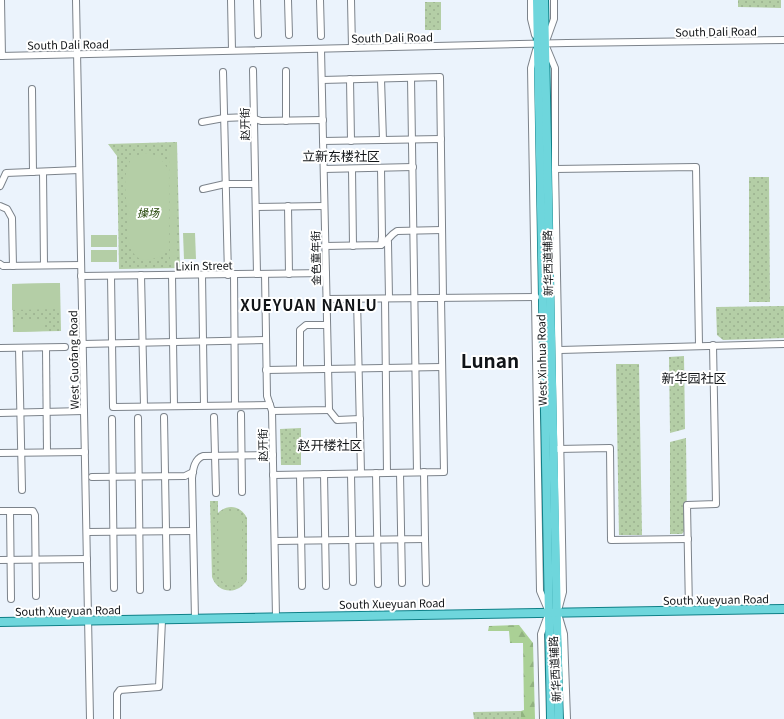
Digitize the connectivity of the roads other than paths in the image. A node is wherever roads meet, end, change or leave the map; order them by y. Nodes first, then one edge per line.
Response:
1 (1, 0) edge
2 (76, 0) edge
3 (231, 0) edge
4 (257, 0) edge
5 (288, 0) edge
6 (320, 0) edge
7 (351, 0) edge
8 (531, 0) edge
9 (537, 0) edge
10 (544, 0) edge
11 (554, 0) edge
12 (258, 35) dead end
13 (289, 35) dead end
14 (321, 36) dead end
15 (784, 40) edge
16 (542, 44) junction
17 (321, 48) junction
18 (352, 48) junction
19 (232, 50) junction
20 (77, 54) junction
21 (1, 56) edge
22 (253, 70) dead end
23 (286, 71) dead end
24 (223, 72) dead end
25 (411, 78) junction
26 (350, 79) junction
27 (381, 79) junction
28 (322, 80) junction
29 (32, 89) dead end
30 (224, 118) junction
31 (254, 118) junction
32 (323, 120) junction
33 (286, 121) junction
34 (202, 122) dead end
35 (441, 139) junction
36 (383, 140) junction
37 (412, 140) junction
38 (351, 141) junction
39 (323, 142) junction
40 (413, 167) junction
41 (381, 168) junction
42 (324, 169) junction
43 (352, 169) junction
44 (555, 169) junction
45 (80, 170) junction
46 (3, 171) edge
47 (33, 172) junction
48 (43, 172) junction
49 (225, 184) junction
50 (255, 184) junction
51 (0, 186) edge
52 (203, 189) dead end
53 (0, 206) edge
54 (288, 206) junction
55 (324, 206) junction
56 (256, 207) junction
57 (414, 230) junction
58 (442, 230) junction
59 (388, 242) junction
60 (381, 245) junction
61 (325, 246) junction
62 (353, 246) junction
63 (0, 264) edge
64 (44, 265) junction
65 (81, 265) junction
66 (13, 266) junction
67 (326, 273) junction
68 (231, 274) junction
69 (257, 274) junction
70 (265, 274) junction
71 (289, 274) junction
72 (141, 275) junction
73 (172, 275) junction
74 (202, 275) junction
75 (81, 276) junction
76 (111, 276) junction
77 (536, 296) junction
78 (387, 298) junction
79 (415, 298) junction
80 (442, 298) junction
81 (326, 299) junction
82 (358, 299) junction
83 (327, 325) junction
84 (266, 340) junction
85 (235, 341) junction
86 (173, 342) junction
87 (203, 342) junction
88 (112, 343) junction
89 (142, 343) junction
90 (83, 344) junction
91 (784, 344) edge
92 (699, 345) junction
93 (713, 345) junction
94 (65, 347) dead end
95 (0, 348) edge
96 (19, 348) junction
97 (46, 348) junction
98 (560, 350) junction
99 (415, 367) junction
100 (442, 367) junction
101 (359, 368) junction
102 (386, 368) junction
103 (300, 369) junction
104 (328, 369) junction
105 (266, 370) junction
106 (270, 404) junction
107 (235, 405) junction
108 (144, 406) junction
109 (174, 406) junction
110 (204, 406) junction
111 (329, 410) junction
112 (84, 411) junction
113 (272, 411) junction
114 (20, 412) junction
115 (47, 412) junction
116 (0, 413) edge
117 (241, 414) dead end
118 (164, 417) dead end
119 (214, 417) dead end
120 (138, 418) dead end
121 (112, 419) dead end
122 (360, 419) junction
123 (557, 449) junction
124 (47, 452) junction
125 (85, 452) junction
126 (0, 453) edge
127 (21, 453) junction
128 (272, 455) junction
129 (215, 456) junction
130 (242, 456) junction
131 (193, 472) junction
132 (417, 472) junction
133 (424, 472) junction
134 (376, 473) junction
135 (388, 473) junction
136 (400, 473) junction
137 (300, 474) junction
138 (324, 474) junction
139 (351, 474) junction
140 (360, 474) junction
141 (273, 475) junction
142 (112, 477) junction
143 (138, 477) junction
144 (165, 477) junction
145 (92, 478) dead end
146 (22, 490) dead end
147 (242, 492) dead end
148 (216, 494) dead end
149 (0, 511) edge
150 (10, 511) junction
151 (166, 531) junction
152 (193, 531) junction
153 (87, 532) junction
154 (113, 532) junction
155 (139, 532) junction
156 (401, 539) junction
157 (426, 539) junction
158 (688, 539) junction
159 (325, 540) junction
160 (352, 540) junction
161 (377, 540) junction
162 (275, 541) junction
163 (301, 541) junction
164 (87, 559) junction
165 (0, 560) edge
166 (10, 560) junction
167 (35, 560) junction
168 (353, 582) dead end
169 (402, 582) dead end
170 (426, 583) dead end
171 (378, 584) dead end
172 (302, 586) dead end
173 (326, 586) dead end
174 (167, 587) dead end
175 (114, 588) dead end
176 (140, 590) dead end
177 (36, 596) dead end
178 (11, 599) dead end
179 (784, 609) edge
180 (689, 610) junction
181 (553, 612) junction
182 (276, 617) junction
183 (195, 619) junction
184 (162, 620) junction
185 (88, 621) junction
186 (0, 622) edge
187 (90, 719) edge
188 (117, 719) edge
189 (543, 719) edge
190 (551, 719) edge
191 (559, 719) edge
192 (566, 719) edge

1 - 21 street
2 - 20 street, West Guofang Road
3 - 19 street
4 - 12 street
5 - 13 street
6 - 14 street
7 - 18 street
8 - 16 street, 新华西道辅路
9 - 16 main road, West Xinhua Road
10 - 16 main road, West Xinhua Road
11 - 16 street, 新华西道辅路
15 - 16 street, South Dali Road
16 - 18 street, South Dali Road
16 - 44 street, 新华西道辅路
16 - 77 street, 新华西道辅路
16 - 123 main road, West Xinhua Road
16 - 181 main road, West Xinhua Road
17 - 18 street, South Dali Road
17 - 19 street, South Dali Road
17 - 28 street, 金色童年街
19 - 20 street, South Dali Road
20 - 21 street, South Dali Road
20 - 45 street, West Guofang Road
22 - 31 street, 赵开街
23 - 33 street
24 - 30 street
25 - 27 street
25 - 35 street
25 - 37 street
26 - 27 street
26 - 28 street
26 - 38 street
27 - 36 street
28 - 32 street, 金色童年街
29 - 47 street
30 - 31 street
30 - 34 street
30 - 49 street
31 - 33 street
31 - 50 street, 赵开街
32 - 33 street
32 - 39 street, 金色童年街
35 - 37 street
35 - 58 street
36 - 37 street
36 - 38 street
37 - 40 street
38 - 39 street
39 - 42 street, 金色童年街
40 - 41 street
40 - 57 street
41 - 43 street
41 - 60 street
42 - 43 street
42 - 55 street, 金色童年街
43 - 62 street
44 - 92 street
44 - 98 street, 新华西道辅路
45 - 48 street
45 - 65 street, West Guofang Road
46 - 47 street
46 - 51 street
47 - 48 street
48 - 64 street
49 - 50 street
49 - 52 street
49 - 68 street
50 - 56 street, 赵开街
53 - 66 street
54 - 55 street
54 - 56 street
54 - 71 street
55 - 61 street, 金色童年街
56 - 69 street, 赵开街
57 - 58 street
57 - 59 street
57 - 79 street
58 - 80 street
59 - 60 street
59 - 78 street
60 - 62 street
61 - 62 street
61 - 67 street, 金色童年街
63 - 66 street
64 - 65 street
64 - 66 street
65 - 75 street, West Guofang Road
67 - 71 street, Lixin Street
67 - 81 street, 金色童年街
68 - 69 street, Lixin Street
68 - 74 street, Lixin Street
68 - 85 street
69 - 70 street, Lixin Street
70 - 71 street, Lixin Street
70 - 84 street, 赵开街
72 - 73 street, Lixin Street
72 - 76 street, Lixin Street
72 - 89 street
73 - 74 street, Lixin Street
73 - 86 street
74 - 87 street
75 - 76 street, Lixin Street
75 - 90 street, West Guofang Road
76 - 88 street
77 - 80 street
77 - 181 street, 新华西道辅路
78 - 79 street
78 - 82 street
78 - 102 street
79 - 80 street
79 - 99 street
80 - 100 street
81 - 82 street
81 - 83 street, 金色童年街
82 - 101 street
83 - 103 street
83 - 104 street, 金色童年街
84 - 85 street
84 - 105 street, 赵开街
85 - 87 street
85 - 107 street
86 - 87 street
86 - 89 street
86 - 109 street
87 - 110 street
88 - 89 street
88 - 90 street
88 - 108 street
89 - 108 street
90 - 112 street, West Guofang Road
91 - 93 street
92 - 93 street
92 - 98 street
93 - 158 street
94 - 97 street
95 - 96 street
96 - 97 street
96 - 114 street
97 - 115 street
98 - 123 street, 新华西道辅路
99 - 100 street
99 - 102 street
99 - 132 street
100 - 133 street
101 - 102 street
101 - 104 street
101 - 122 street
102 - 135 street
103 - 104 street
103 - 105 street
104 - 111 street, 金色童年街
105 - 106 street, 赵开街
106 - 107 street
106 - 113 street, 赵开街
107 - 110 street
108 - 109 street
109 - 110 street
111 - 113 street
111 - 122 street
112 - 115 street
112 - 125 street, West Guofang Road
113 - 128 street, 赵开街
114 - 115 street
114 - 116 street
114 - 127 street
115 - 124 street
117 - 130 street
118 - 144 street
119 - 129 street
120 - 143 street
121 - 142 street
122 - 140 street
123 - 158 street
123 - 181 main road, West Xinhua Road
124 - 125 street
124 - 127 street
125 - 153 street, West Guofang Road
126 - 127 street
127 - 146 street
128 - 130 street
128 - 141 street, 赵开街
129 - 130 street
129 - 131 street
129 - 148 street
130 - 147 street
131 - 144 street
131 - 152 street
132 - 133 street
132 - 136 street
133 - 157 street
134 - 135 street
134 - 140 street
134 - 161 street
135 - 136 street
136 - 156 street
137 - 138 street
137 - 141 street
137 - 163 street
138 - 139 street
138 - 159 street
139 - 140 street
139 - 160 street
141 - 162 street, 赵开街
142 - 143 street
142 - 145 street
142 - 154 street
143 - 144 street
143 - 155 street
144 - 151 street
149 - 150 street
150 - 166 street
150 - 167 street
151 - 152 street
151 - 155 street
151 - 174 street
152 - 183 street
153 - 154 street
153 - 164 street, West Guofang Road
154 - 155 street
154 - 175 street
155 - 176 street
156 - 157 street
156 - 161 street
156 - 169 street
157 - 170 street
158 - 180 street
159 - 160 street
159 - 163 street
159 - 173 street
160 - 161 street
160 - 168 street
161 - 171 street
162 - 163 street
162 - 182 street, 赵开街
163 - 172 street
164 - 167 street
164 - 185 street, West Guofang Road
165 - 166 street
166 - 167 street
166 - 178 street
167 - 177 street
179 - 180 main road, South Xueyuan Road
180 - 181 main road, South Xueyuan Road
181 - 182 main road, South Xueyuan Road
181 - 189 street, 新华西道辅路
181 - 190 main road, West Xinhua Road
181 - 191 main road, West Xinhua Road
181 - 192 street, 新华西道辅路
182 - 183 main road, South Xueyuan Road
183 - 184 main road, South Xueyuan Road
184 - 185 main road, South Xueyuan Road
184 - 188 street
185 - 186 main road, South Xueyuan Road
185 - 187 street, West Guofang Road

